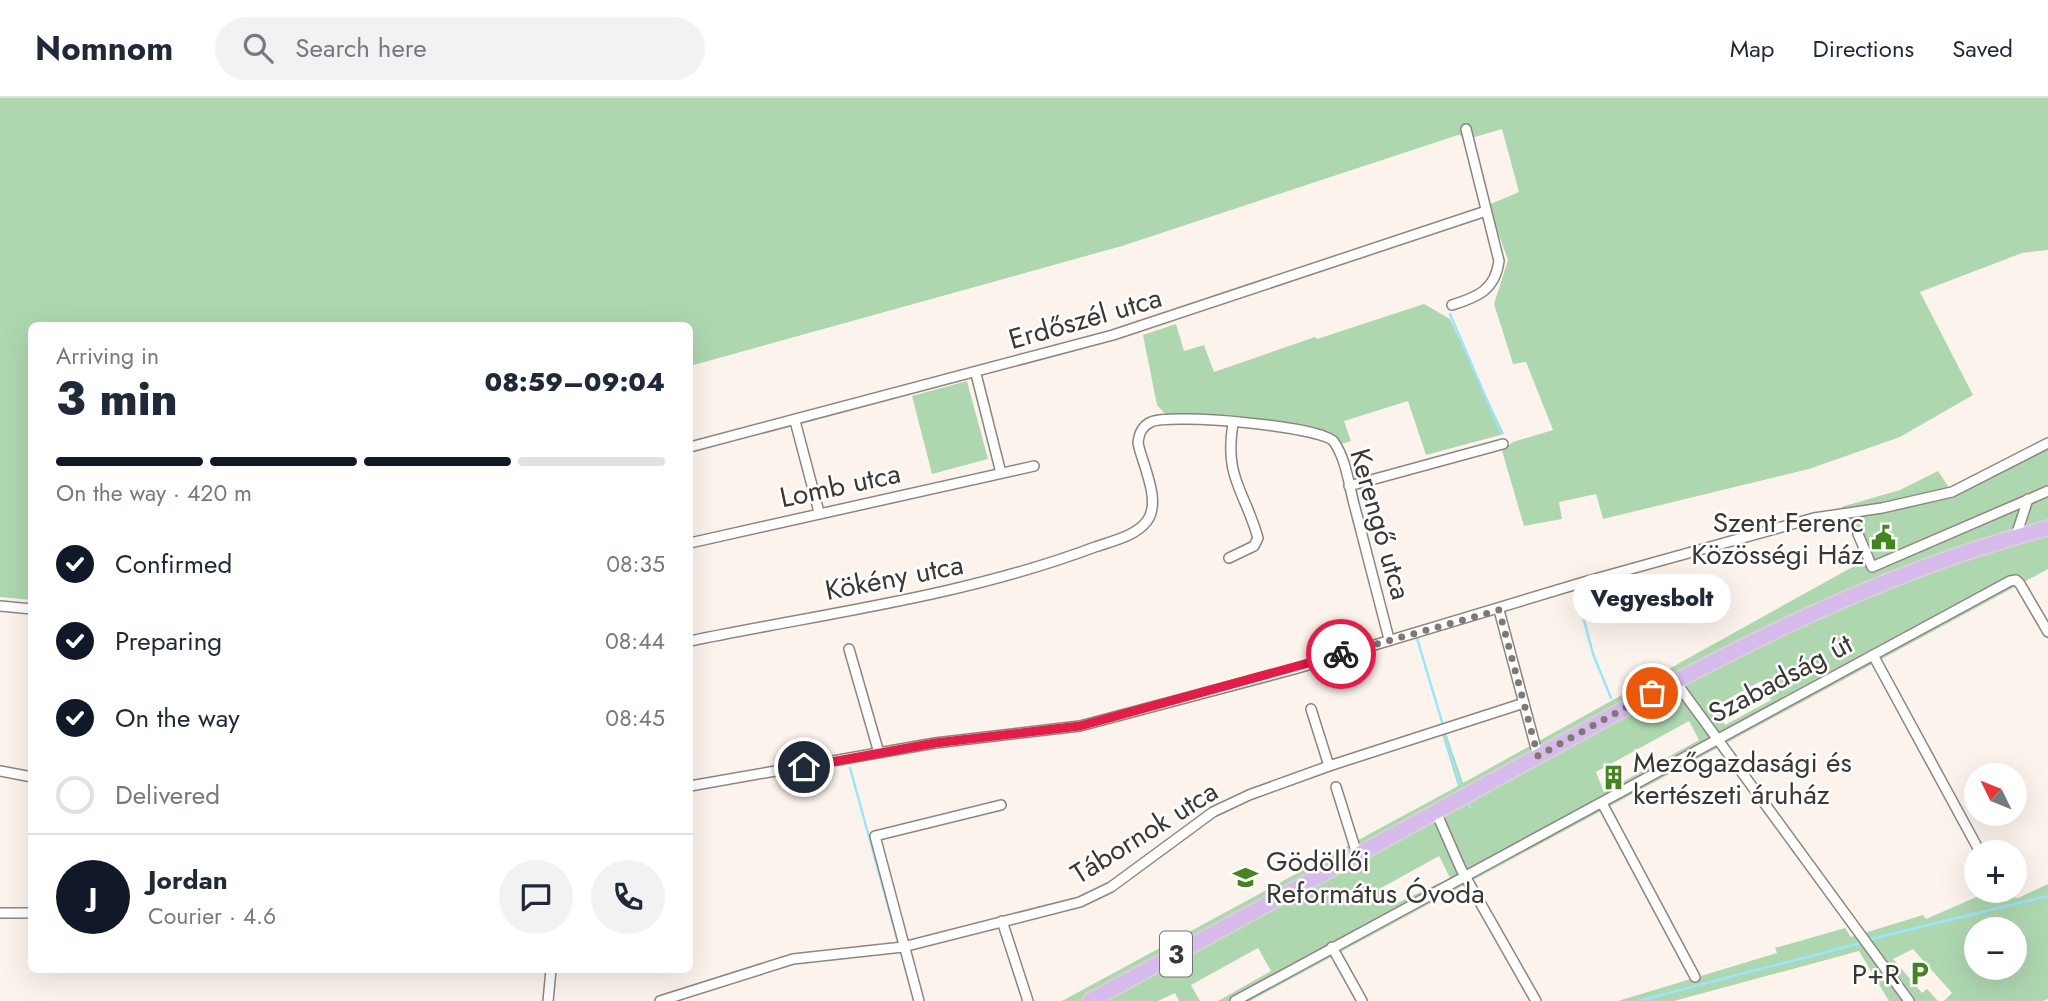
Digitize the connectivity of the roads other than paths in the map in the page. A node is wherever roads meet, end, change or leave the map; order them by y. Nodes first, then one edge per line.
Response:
1 (1466, 128) dead end
2 (1486, 211) junction
3 (1452, 305) dead end
4 (976, 374) junction
5 (795, 421) junction
6 (1233, 423) junction
7 (2048, 443) edge
8 (1503, 444) dead end
9 (693, 446) edge
10 (1034, 466) dead end
11 (1001, 473) junction
12 (1349, 485) junction
13 (2048, 491) edge
14 (2028, 499) junction
15 (819, 512) junction
16 (2048, 528) edge
17 (1858, 534) dead end
18 (2016, 536) junction
19 (693, 542) edge
20 (1104, 544) joint
21 (1229, 558) dead end
22 (0, 606) edge
23 (28, 609) edge
24 (1499, 610) junction
25 (2048, 632) edge
26 (1389, 639) junction
27 (693, 640) edge
28 (849, 649) dead end
29 (1873, 655) junction
30 (1675, 681) junction
31 (1524, 703) junction
32 (1311, 709) dead end
33 (1718, 739) junction
34 (879, 753) junction
35 (1538, 756) junction
36 (1329, 766) junction
37 (0, 771) edge
38 (28, 776) edge
39 (693, 785) edge
40 (1336, 787) dead end
41 (1602, 803) junction
42 (1001, 805) dead end
43 (1436, 813) junction
44 (1973, 840) edge
45 (1357, 854) junction
46 (1467, 875) junction
47 (0, 913) edge
48 (28, 913) edge
49 (1002, 921) junction
50 (904, 947) junction
51 (1332, 947) junction
52 (551, 973) edge
53 (1695, 977) dead end
54 (1101, 1000) edge
55 (548, 1001) edge
56 (660, 1001) edge
57 (919, 1001) edge
58 (1028, 1001) edge
59 (1236, 1001) edge
60 (1362, 1001) edge
61 (1536, 1001) edge
62 (1909, 1001) edge

1 - 2 street
2 - 3 street
2 - 4 street, Erdőszél utca
4 - 5 street, Erdőszél utca
4 - 11 street
5 - 9 street, Erdőszél utca
5 - 15 street
6 - 12 street, Kerengő utca
6 - 20 street, Kerengő utca
6 - 21 street
7 - 24 street
8 - 12 street
10 - 11 street, Lomb utca
11 - 15 street, Lomb utca
12 - 26 street, Kerengő utca
13 - 14 street
14 - 17 street
14 - 18 street
15 - 19 street, Lomb utca
16 - 18 main road, Szabadság út / 3
18 - 30 main road, Szabadság út / 3
20 - 27 street, Kökény utca
22 - 23 street
24 - 26 street
24 - 31 street
25 - 29 street, Szabadság út
26 - 34 street
28 - 34 street
29 - 33 street, Szabadság út
29 - 44 street
30 - 33 street
30 - 35 main road, Szabadság út / 3
31 - 35 street
31 - 36 street, Tábornok utca
32 - 36 street
33 - 41 street, Szabadság út
33 - 62 street
34 - 39 street
35 - 43 main road, Szabadság út / 3
36 - 49 street, Tábornok utca
37 - 38 street
40 - 45 street
41 - 46 street, Szabadság út
41 - 53 street
42 - 50 street
43 - 45 main road, Szabadság út / 3
43 - 46 street
45 - 54 main road, Szabadság út / 3
46 - 51 street, Szabadság út
46 - 61 street
47 - 48 street
49 - 50 street, Tábornok utca
49 - 58 street
50 - 56 street, Tábornok utca
50 - 57 street
51 - 59 street, Szabadság út
51 - 60 street
52 - 55 street

